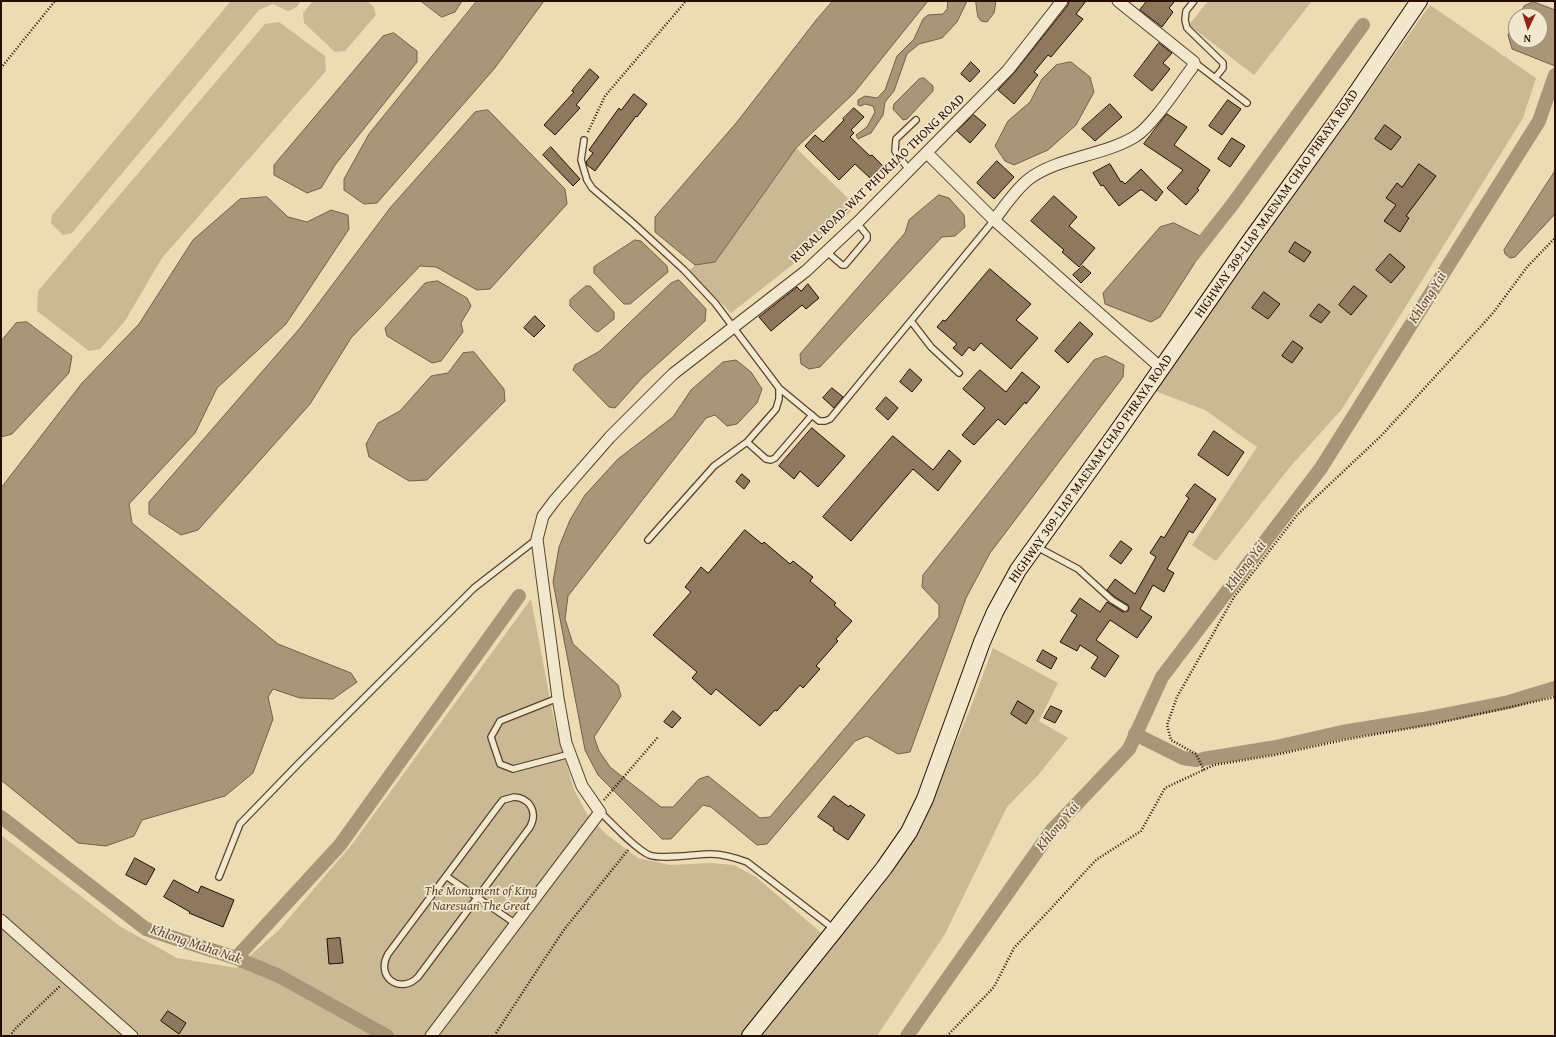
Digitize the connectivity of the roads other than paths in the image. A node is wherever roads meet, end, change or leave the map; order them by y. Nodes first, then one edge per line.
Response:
1 (1062, 1) edge
2 (1118, 1) edge
3 (1194, 1) edge
4 (1419, 1) edge
5 (1194, 62) junction
6 (1215, 78) junction
7 (1247, 103) dead end
8 (916, 120) dead end
9 (584, 140) road end
10 (927, 153) junction
11 (909, 170) junction
12 (994, 220) junction
13 (856, 223) junction
14 (827, 252) junction
15 (911, 321) junction
16 (733, 328) junction
17 (1161, 368) junction
18 (959, 374) dead end
19 (779, 388) junction
20 (812, 415) junction
21 (747, 442) junction
22 (537, 539) junction
23 (648, 540) dead end
24 (1035, 546) junction
25 (1125, 608) dead end
26 (558, 698) junction
27 (570, 754) junction
28 (600, 812) junction
29 (446, 876) junction
30 (219, 877) dead end
31 (477, 898) junction
32 (1, 920) edge
33 (516, 924) junction
34 (836, 930) junction
35 (434, 1033) edge
36 (132, 1036) edge
37 (750, 1036) edge

1 - 10 street, RURAL ROAD-WAT PHUKHAO THONG ROAD
2 - 5 street
3 - 6 lane
4 - 17 street, HIGHWAY 309-LIAP MAENAM CHAO PHRAYA ROAD
5 - 6 lane
5 - 12 street
6 - 7 lane
8 - 11 lane
9 - 16 lane
10 - 11 street, RURAL ROAD-WAT PHUKHAO THONG ROAD
10 - 12 street
11 - 13 street, RURAL ROAD-WAT PHUKHAO THONG ROAD
12 - 15 lane
12 - 17 street
13 - 14 street, RURAL ROAD-WAT PHUKHAO THONG ROAD
13 - 14 lane
14 - 16 street, RURAL ROAD-WAT PHUKHAO THONG ROAD
15 - 18 lane
15 - 20 lane
16 - 19 lane
16 - 22 street, RURAL ROAD-WAT PHUKHAO THONG ROAD
17 - 24 street, HIGHWAY 309-LIAP MAENAM CHAO PHRAYA ROAD
19 - 20 lane
19 - 21 lane
20 - 21 lane
21 - 23 lane
22 - 26 street, RURAL ROAD-WAT PHUKHAO THONG ROAD
22 - 30 lane
24 - 25 lane
24 - 34 street, HIGHWAY 309-LIAP MAENAM CHAO PHRAYA ROAD
26 - 27 street, RURAL ROAD-WAT PHUKHAO THONG ROAD
26 - 27 lane
27 - 28 street, RURAL ROAD-WAT PHUKHAO THONG ROAD
28 - 33 street
28 - 34 lane
29 - 31 lane
29 - 31 lane
29 - 31 lane
31 - 33 lane
32 - 36 street
33 - 35 street
34 - 37 street, HIGHWAY 309-LIAP MAENAM CHAO PHRAYA ROAD

